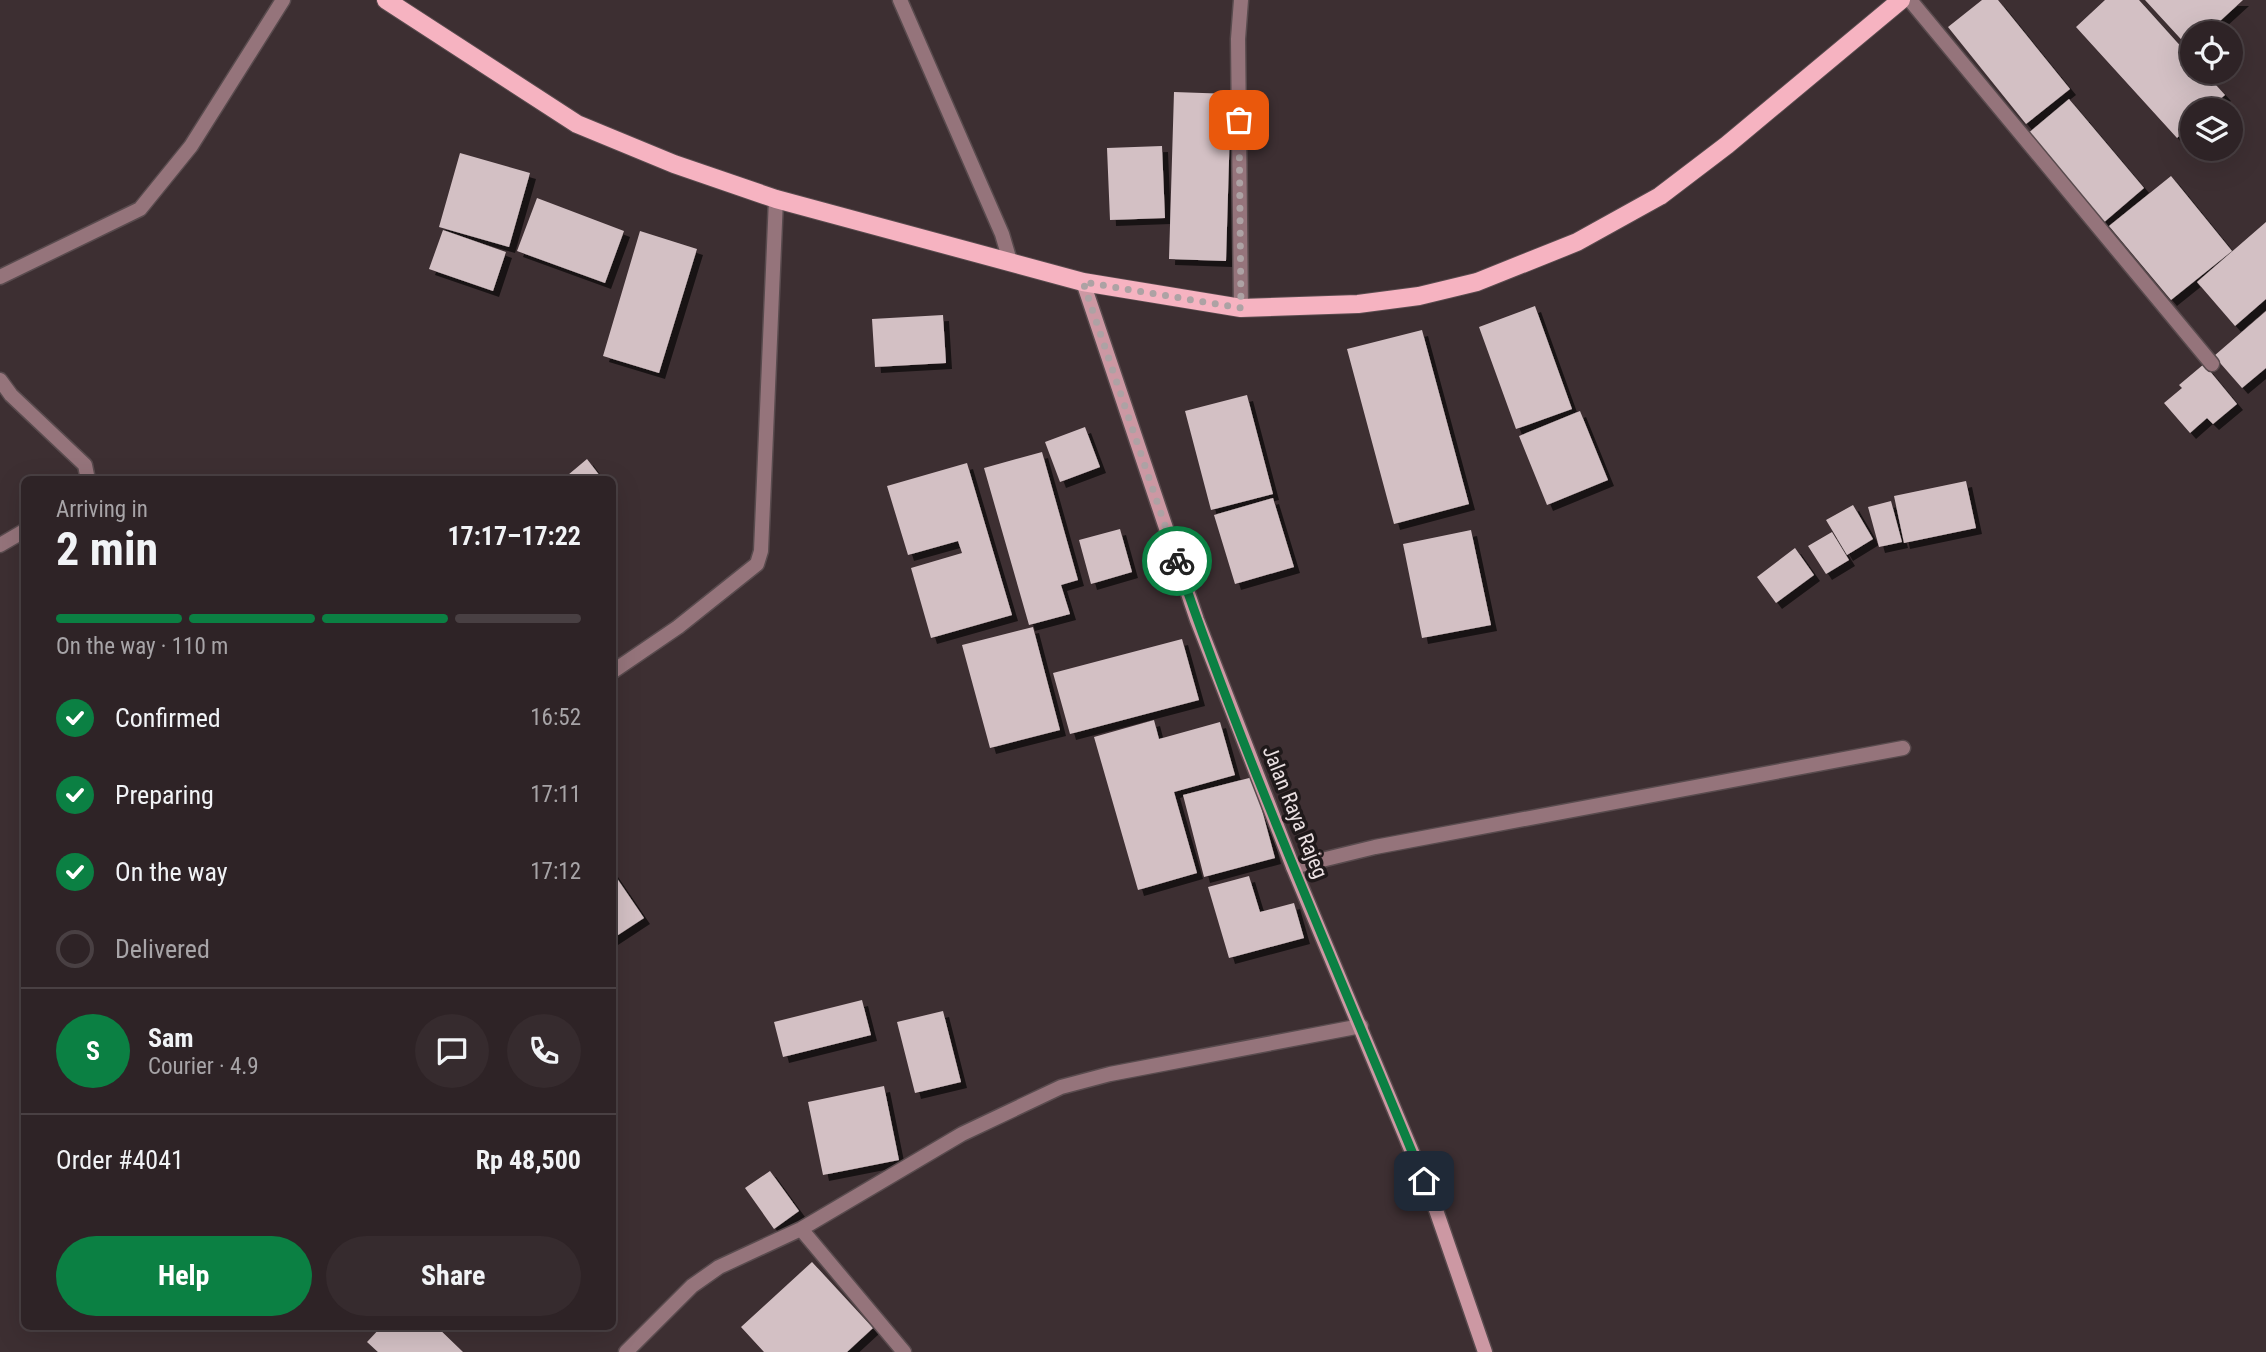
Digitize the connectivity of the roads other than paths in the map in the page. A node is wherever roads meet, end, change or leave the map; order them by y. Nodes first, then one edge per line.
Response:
1 (283, 0) edge
2 (386, 0) edge
3 (900, 0) edge
4 (1241, 0) edge
5 (1901, 0) edge
6 (1910, 0) edge
7 (776, 199) junction
8 (1010, 261) junction
9 (0, 277) edge
10 (1083, 282) junction
11 (1241, 308) junction
12 (2213, 364) dead end
13 (0, 380) edge
14 (87, 476) edge
15 (21, 533) edge
16 (0, 545) edge
17 (616, 670) edge
18 (1903, 748) dead end
19 (1293, 867) junction
20 (1361, 1026) junction
21 (801, 1229) junction
22 (626, 1352) edge
23 (904, 1352) edge
24 (1485, 1352) edge

1 - 9 street
2 - 7 main road
3 - 8 street
4 - 11 street
5 - 11 main road
6 - 12 street
7 - 8 main road
7 - 17 street
8 - 10 main road
10 - 11 main road
10 - 19 main road, Jalan Raya Rajeg
13 - 14 street
15 - 16 street
18 - 19 street
19 - 20 main road, Jalan Raya Rajeg
20 - 21 street
20 - 24 main road, Jalan Raya Rajeg
21 - 22 street
21 - 23 street

